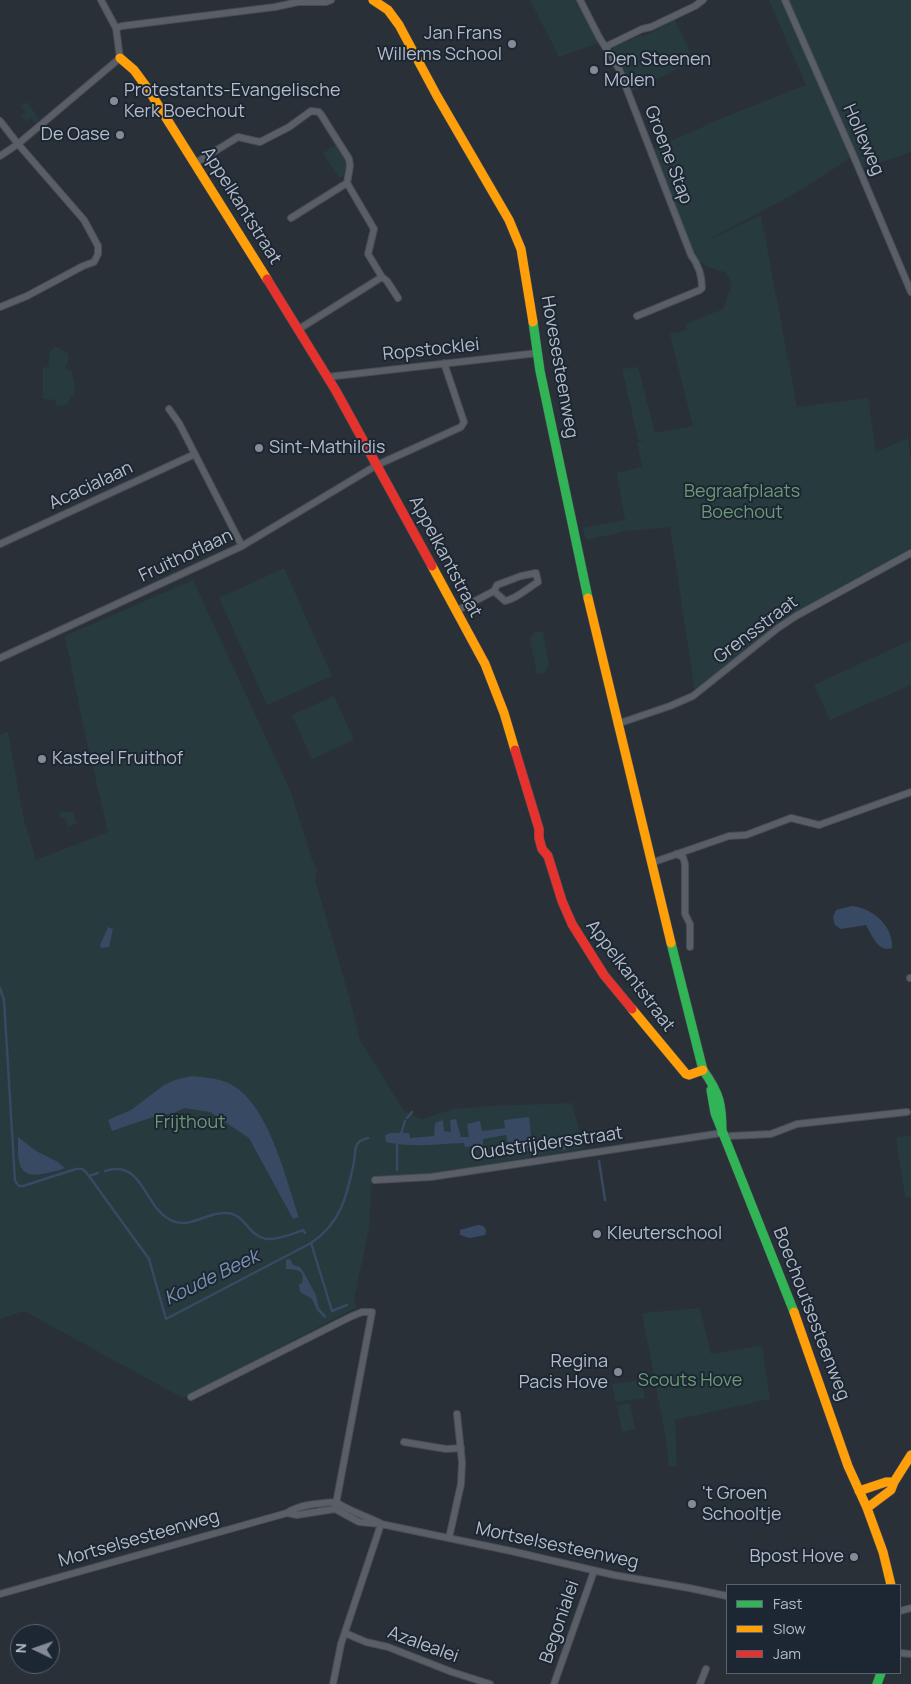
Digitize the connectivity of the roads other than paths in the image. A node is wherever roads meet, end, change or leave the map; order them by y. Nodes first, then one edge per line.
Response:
1 (101, 0) edge
2 (331, 0) edge
3 (374, 0) edge
4 (580, 0) edge
5 (703, 0) edge
6 (785, 0) edge
7 (306, 1) edge
8 (116, 28) junction
9 (605, 47) junction
10 (120, 58) junction
11 (0, 121) edge
12 (18, 144) junction
13 (0, 156) edge
14 (194, 164) junction
15 (347, 182) junction
16 (291, 218) dead end
17 (382, 277) junction
18 (911, 292) edge
19 (398, 298) dead end
20 (3, 306) edge
21 (637, 316) dead end
22 (299, 329) junction
23 (538, 353) junction
24 (444, 363) junction
25 (327, 376) junction
26 (169, 409) dead end
27 (195, 454) junction
28 (377, 465) junction
29 (0, 544) edge
30 (242, 546) junction
31 (911, 553) edge
32 (494, 591) junction
33 (456, 611) junction
34 (0, 658) edge
35 (617, 724) junction
36 (623, 746) joint
37 (911, 792) edge
38 (676, 854) junction
39 (651, 863) junction
40 (690, 947) dead end
41 (704, 1072) junction
42 (907, 1112) dead end
43 (724, 1136) junction
44 (375, 1180) dead end
45 (191, 1397) dead end
46 (457, 1414) dead end
47 (404, 1442) dead end
48 (461, 1448) junction
49 (911, 1455) edge
50 (894, 1482) junction
51 (859, 1491) junction
52 (336, 1502) junction
53 (867, 1508) junction
54 (311, 1509) junction
55 (335, 1509) junction
56 (347, 1513) junction
57 (381, 1524) junction
58 (449, 1538) junction
59 (594, 1570) junction
60 (891, 1584) edge
61 (0, 1594) edge
62 (726, 1596) edge
63 (346, 1633) junction
64 (706, 1669) dead end
65 (333, 1684) edge
66 (490, 1684) edge
67 (554, 1684) edge
68 (700, 1684) edge

1 - 8 street
2 - 7 street
3 - 23 street, Hovesesteenweg
4 - 9 street, Groene Stap
5 - 9 street
6 - 18 street, Holleweg
7 - 8 street
8 - 10 street
9 - 21 street, Groene Stap
10 - 12 street
10 - 14 street, Appelkantstraat
11 - 12 street
12 - 13 street
12 - 20 street
14 - 15 street
14 - 22 street, Appelkantstraat
15 - 16 street
15 - 17 street
17 - 19 street
17 - 22 street
22 - 25 street, Appelkantstraat
23 - 24 street, Ropstocklei
23 - 35 street, Hovesesteenweg
24 - 25 street, Ropstocklei
24 - 28 street, Fruithoflaan
25 - 28 street, Appelkantstraat
26 - 27 street
27 - 29 street, Acacialaan
27 - 30 street
28 - 30 street, Fruithoflaan
28 - 33 street, Appelkantstraat
30 - 34 street, Fruithoflaan
31 - 35 street, Grensstraat
32 - 32 street
32 - 33 street
33 - 41 street, Appelkantstraat
35 - 36 street, Hovesesteenweg
36 - 39 street, Boechoutsesteenweg
37 - 38 street
38 - 39 street
38 - 40 street
39 - 41 street, Boechoutsesteenweg
41 - 43 street, Boechoutsesteenweg
42 - 43 street, Oudstrijdersstraat
43 - 44 street, Oudstrijdersstraat
43 - 51 street, Boechoutsesteenweg
45 - 52 street
46 - 48 street
47 - 48 street
48 - 58 street
49 - 50 street
50 - 51 street
50 - 53 street
51 - 53 street, Boechoutsesteenweg
52 - 54 street, Mortselsesteenweg
52 - 55 street
52 - 56 street, Mortselsesteenweg
53 - 60 street, Boechoutsesteenweg
54 - 55 street, Mortselsesteenweg
54 - 61 street, Mortselsesteenweg
55 - 56 street, Mortselsesteenweg
56 - 57 street, Mortselsesteenweg
57 - 58 street, Mortselsesteenweg
57 - 63 street
58 - 59 street, Mortselsesteenweg
59 - 62 street, Mortselsesteenweg
59 - 67 street, Begonialei
63 - 65 street
63 - 66 street, Azalealei
64 - 68 street

